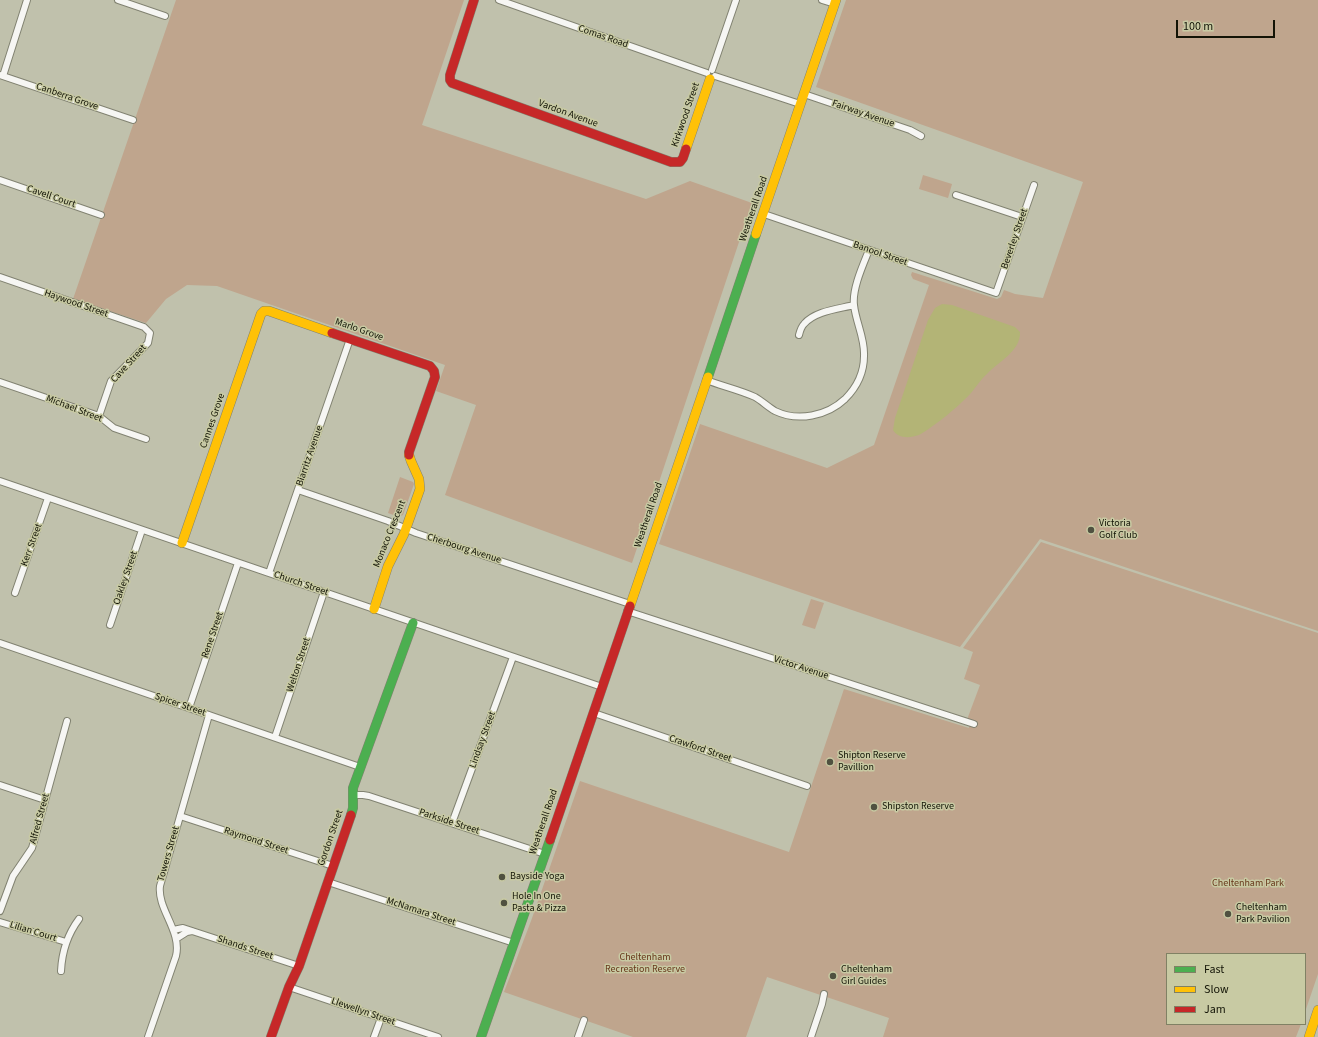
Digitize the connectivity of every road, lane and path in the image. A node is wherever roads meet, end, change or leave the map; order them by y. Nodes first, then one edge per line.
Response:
1 (27, 0) edge
2 (118, 0) edge
3 (474, 0) edge
4 (499, 0) edge
5 (736, 0) edge
6 (822, 0) edge
7 (836, 2) edge
8 (164, 16) dead end
9 (1, 75) edge
10 (711, 75) junction
11 (804, 94) junction
12 (800, 104) junction
13 (133, 120) dead end
14 (921, 136) dead end
15 (683, 158) joint
16 (0, 180) edge
17 (1034, 185) dead end
18 (956, 195) dead end
19 (764, 214) junction
20 (101, 215) dead end
21 (1022, 217) junction
22 (869, 250) junction
23 (0, 277) edge
24 (996, 293) joint
25 (854, 305) junction
26 (269, 311) joint
27 (150, 333) joint
28 (799, 335) dead end
29 (350, 339) junction
30 (435, 377) joint
31 (706, 380) junction
32 (0, 382) edge
33 (99, 416) junction
34 (146, 439) dead end
35 (0, 482) edge
36 (298, 490) junction
37 (48, 498) junction
38 (406, 529) junction
39 (142, 530) junction
40 (182, 543) junction
41 (238, 563) junction
42 (269, 573) junction
43 (324, 592) junction
44 (15, 593) dead end
45 (629, 608) junction
46 (374, 609) junction
47 (413, 623) junction
48 (110, 625) dead end
49 (0, 644) edge
50 (513, 657) junction
51 (602, 687) junction
52 (189, 708) junction
53 (594, 713) junction
54 (209, 715) junction
55 (67, 721) dead end
56 (974, 724) dead end
57 (275, 738) junction
58 (360, 767) junction
59 (0, 785) edge
60 (807, 786) dead end
61 (352, 795) junction
62 (45, 800) junction
63 (180, 816) junction
64 (452, 823) junction
65 (544, 854) junction
66 (333, 866) junction
67 (328, 882) junction
68 (0, 910) edge
69 (79, 919) dead end
70 (0, 922) edge
71 (173, 930) junction
72 (192, 931) junction
73 (176, 939) junction
74 (66, 942) junction
75 (514, 943) junction
76 (299, 966) junction
77 (61, 971) dead end
78 (289, 987) junction
79 (824, 994) dead end
80 (1318, 1010) edge
81 (381, 1018) junction
82 (584, 1020) dead end
83 (484, 1036) edge
84 (148, 1037) edge
85 (271, 1037) edge
86 (374, 1037) edge
87 (438, 1037) edge
88 (578, 1037) edge
89 (811, 1037) edge
90 (1309, 1037) edge

1 - 9 street
2 - 8 street
3 - 15 street, Vardon Avenue
4 - 10 street, Comas Road
5 - 10 street, Kirkwood Street
6 - 7 street
7 - 11 street, Weatherall Road
9 - 13 street, Canberra Grove
10 - 12 street, Comas Road
10 - 15 street, Kirkwood Street
11 - 12 street, Weatherall Road
11 - 14 street, Fairway Avenue
12 - 19 street, Weatherall Road
16 - 20 street, Cavell Court
17 - 21 street, Beverley Street
18 - 21 street
19 - 22 street, Banool Street
19 - 31 street, Weatherall Road
21 - 24 street, Beverley Street
22 - 24 street, Banool Street
22 - 25 street
23 - 27 street, Haywood Street
25 - 28 street
25 - 31 street
26 - 29 street, Marlo Grove
26 - 40 street, Cannes Grove
27 - 33 street, Cave Street
29 - 30 street, Marlo Grove
29 - 36 street, Biarritz Avenue
30 - 38 street, Monaco Crescent
31 - 45 street, Weatherall Road
32 - 33 street, Michael Street
33 - 34 street, Michael Street
35 - 37 street, Church Street
36 - 38 street, Cherbourg Avenue
36 - 42 street, Biarritz Avenue
37 - 39 street, Church Street
37 - 44 street, Kerr Street
38 - 45 street, Cherbourg Avenue
38 - 46 street, Monaco Crescent
39 - 40 street, Church Street
39 - 48 street, Oakley Street
40 - 41 street, Church Street
41 - 42 street, Church Street
41 - 52 street, Rene Street
42 - 43 street, Church Street
43 - 46 street, Church Street
43 - 57 street, Welton Street
45 - 51 street, Weatherall Road
45 - 56 street, Victor Avenue
46 - 47 street, Church Street
47 - 50 street, Church Street
47 - 58 street, Gordon Street
49 - 52 street, Spicer Street
50 - 51 street, Church Street
50 - 64 street, Lindsay Street
51 - 53 street, Weatherall Road
52 - 54 street, Spicer Street
53 - 60 street, Crawford Street
53 - 65 street, Weatherall Road
54 - 57 street, Spicer Street
54 - 63 street, Towers Street
55 - 62 street, Alfred Street
57 - 58 street, Spicer Street
58 - 61 street, Gordon Street
59 - 62 street
61 - 64 street, Parkside Street
61 - 66 street, Gordon Street
62 - 68 street, Alfred Street
63 - 66 street, Raymond Street
63 - 71 street, Towers Street
64 - 65 street, Parkside Street
65 - 75 street, Weatherall Road
66 - 67 street, Gordon Street
67 - 75 street, McNamara Street
67 - 76 street, Gordon Street
69 - 74 street, Lilian Court
70 - 74 street, Lilian Court
71 - 72 street, Shands Street
71 - 73 street, Towers Street
72 - 73 street
72 - 76 street, Shands Street
73 - 84 street, Towers Street
74 - 77 street, Lilian Court
75 - 83 street, Weatherall Road
76 - 78 street, Gordon Street
78 - 81 street, Llewellyn Street
78 - 85 street, Gordon Street
79 - 89 street
80 - 90 street
81 - 86 street
81 - 87 street, Llewellyn Street
82 - 88 street

